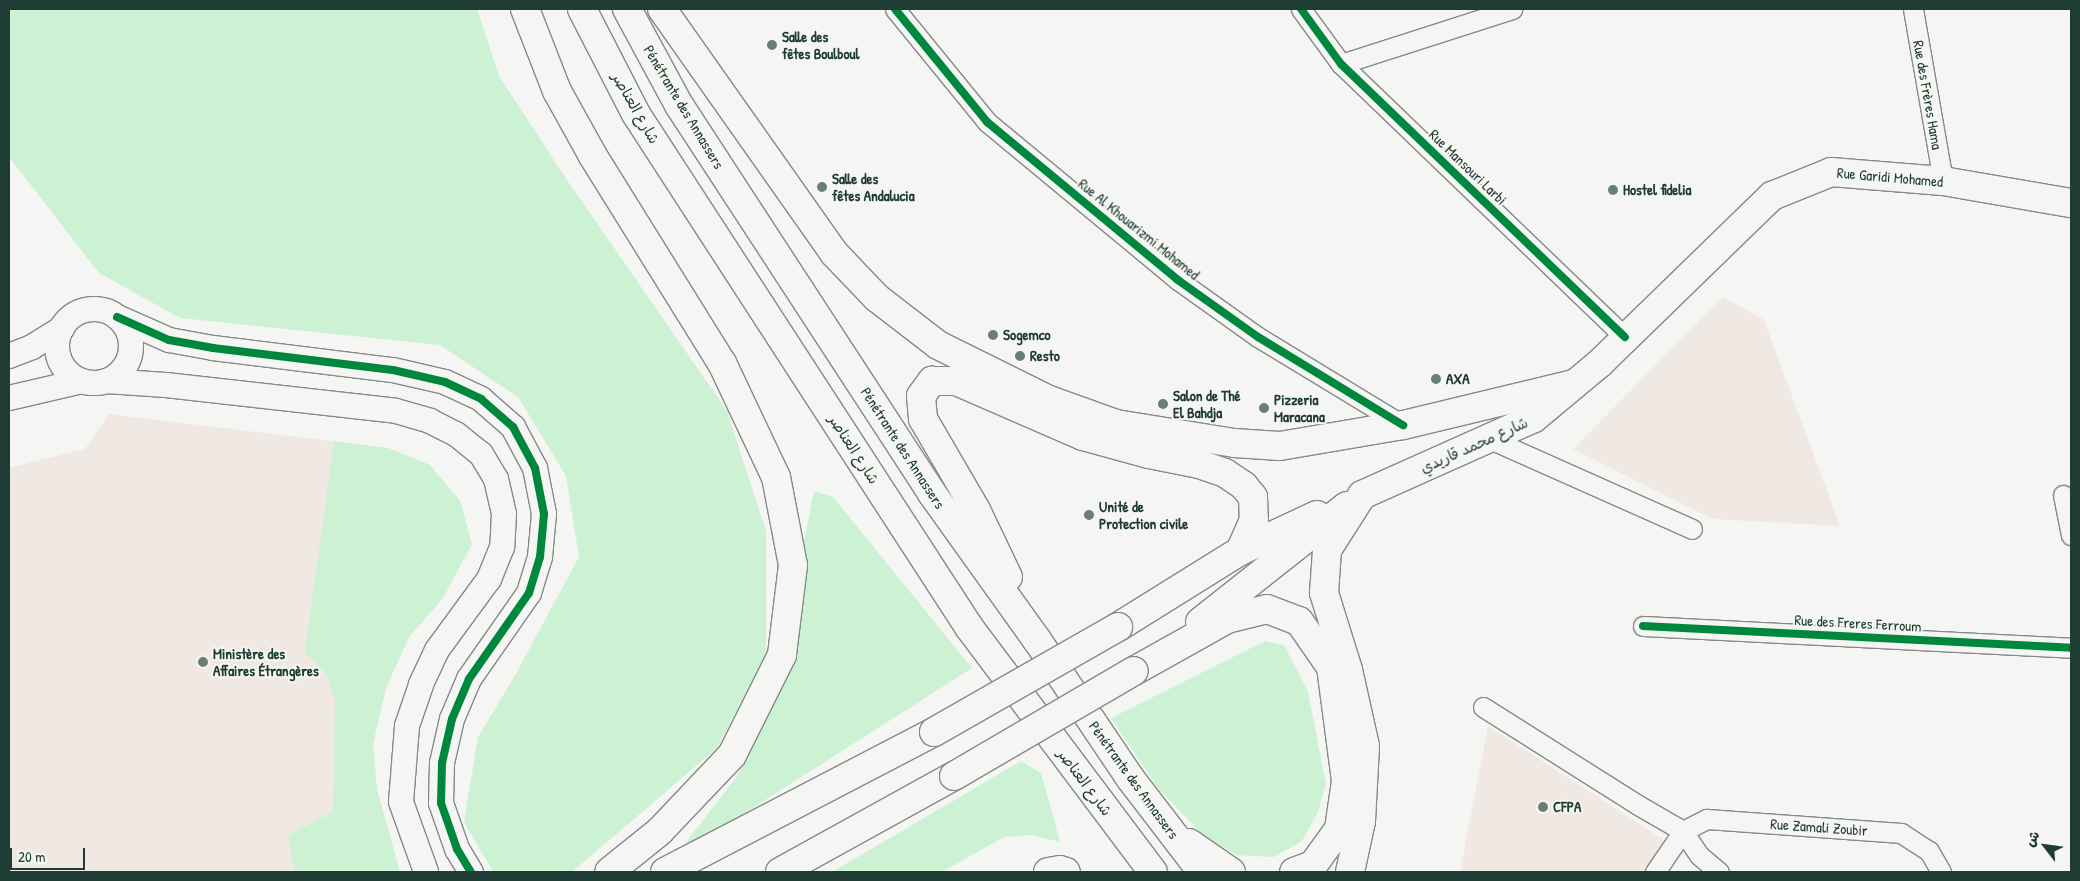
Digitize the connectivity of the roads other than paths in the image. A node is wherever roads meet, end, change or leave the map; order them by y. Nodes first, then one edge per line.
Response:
1 (525, 9) edge
2 (582, 9) edge
3 (626, 9) edge
4 (662, 9) edge
5 (896, 9) edge
6 (1302, 9) edge
7 (1512, 9) edge
8 (1913, 9) edge
9 (1341, 64) junction
10 (1943, 181) junction
11 (2071, 203) edge
12 (117, 317) junction
13 (62, 328) junction
14 (1625, 337) junction
15 (9, 356) edge
16 (1600, 362) joint
17 (82, 381) junction
18 (106, 381) junction
19 (1574, 384) junction
20 (9, 398) edge
21 (1403, 425) junction
22 (1490, 438) junction
23 (1362, 495) junction
24 (2063, 496) dead end
25 (1692, 529) dead end
26 (2071, 535) edge
27 (1240, 551) junction
28 (1643, 626) dead end
29 (1037, 640) junction
30 (2071, 648) edge
31 (1134, 671) junction
32 (1483, 707) dead end
33 (1170, 829) junction
34 (1682, 831) junction
35 (426, 872) edge
36 (471, 872) edge
37 (609, 872) edge
38 (665, 872) edge
39 (780, 872) edge
40 (1048, 872) edge
41 (1066, 872) edge
42 (1153, 872) edge
43 (1202, 872) edge
44 (1231, 872) edge
45 (1294, 872) edge
46 (1350, 872) edge
47 (1655, 872) edge
48 (1719, 872) edge
49 (1941, 872) edge

1 - 37 main road
2 - 42 main road, شارع العناصر
3 - 29 main road, Pénétrante des Annassers
4 - 21 main road
5 - 21 street, Rue Al Khouarizmi Mohamed
6 - 9 street, Rue Mansouri Larbi
7 - 9 street
8 - 10 street, Rue des Frères Hama
9 - 14 street, Rue Mansouri Larbi
10 - 11 main road, Rue Garidi Mohamed
10 - 14 main road, Rue Garidi Mohamed
12 - 13 street
12 - 18 street
12 - 36 street
13 - 15 street
13 - 17 street
14 - 16 main road, Rue Garidi Mohamed
16 - 19 main road, شارع محمد قاريدي
17 - 18 street
17 - 20 street
18 - 35 street
19 - 21 main road
19 - 22 main road, شارع محمد قاريدي
22 - 23 main road, شارع محمد قاريدي
22 - 25 street
23 - 27 main road
23 - 31 main road
23 - 46 main road
24 - 26 street
27 - 29 main road
27 - 38 main road, bridge
28 - 30 street, Rue des Freres Ferroum
29 - 33 main road, Pénétrante des Annassers
31 - 39 main road, bridge
31 - 45 main road
32 - 34 street
33 - 43 main road, Pénétrante des Annassers
33 - 44 main road
34 - 47 street
34 - 48 street
34 - 49 street, Rue Zamali Zoubir
40 - 41 main road

